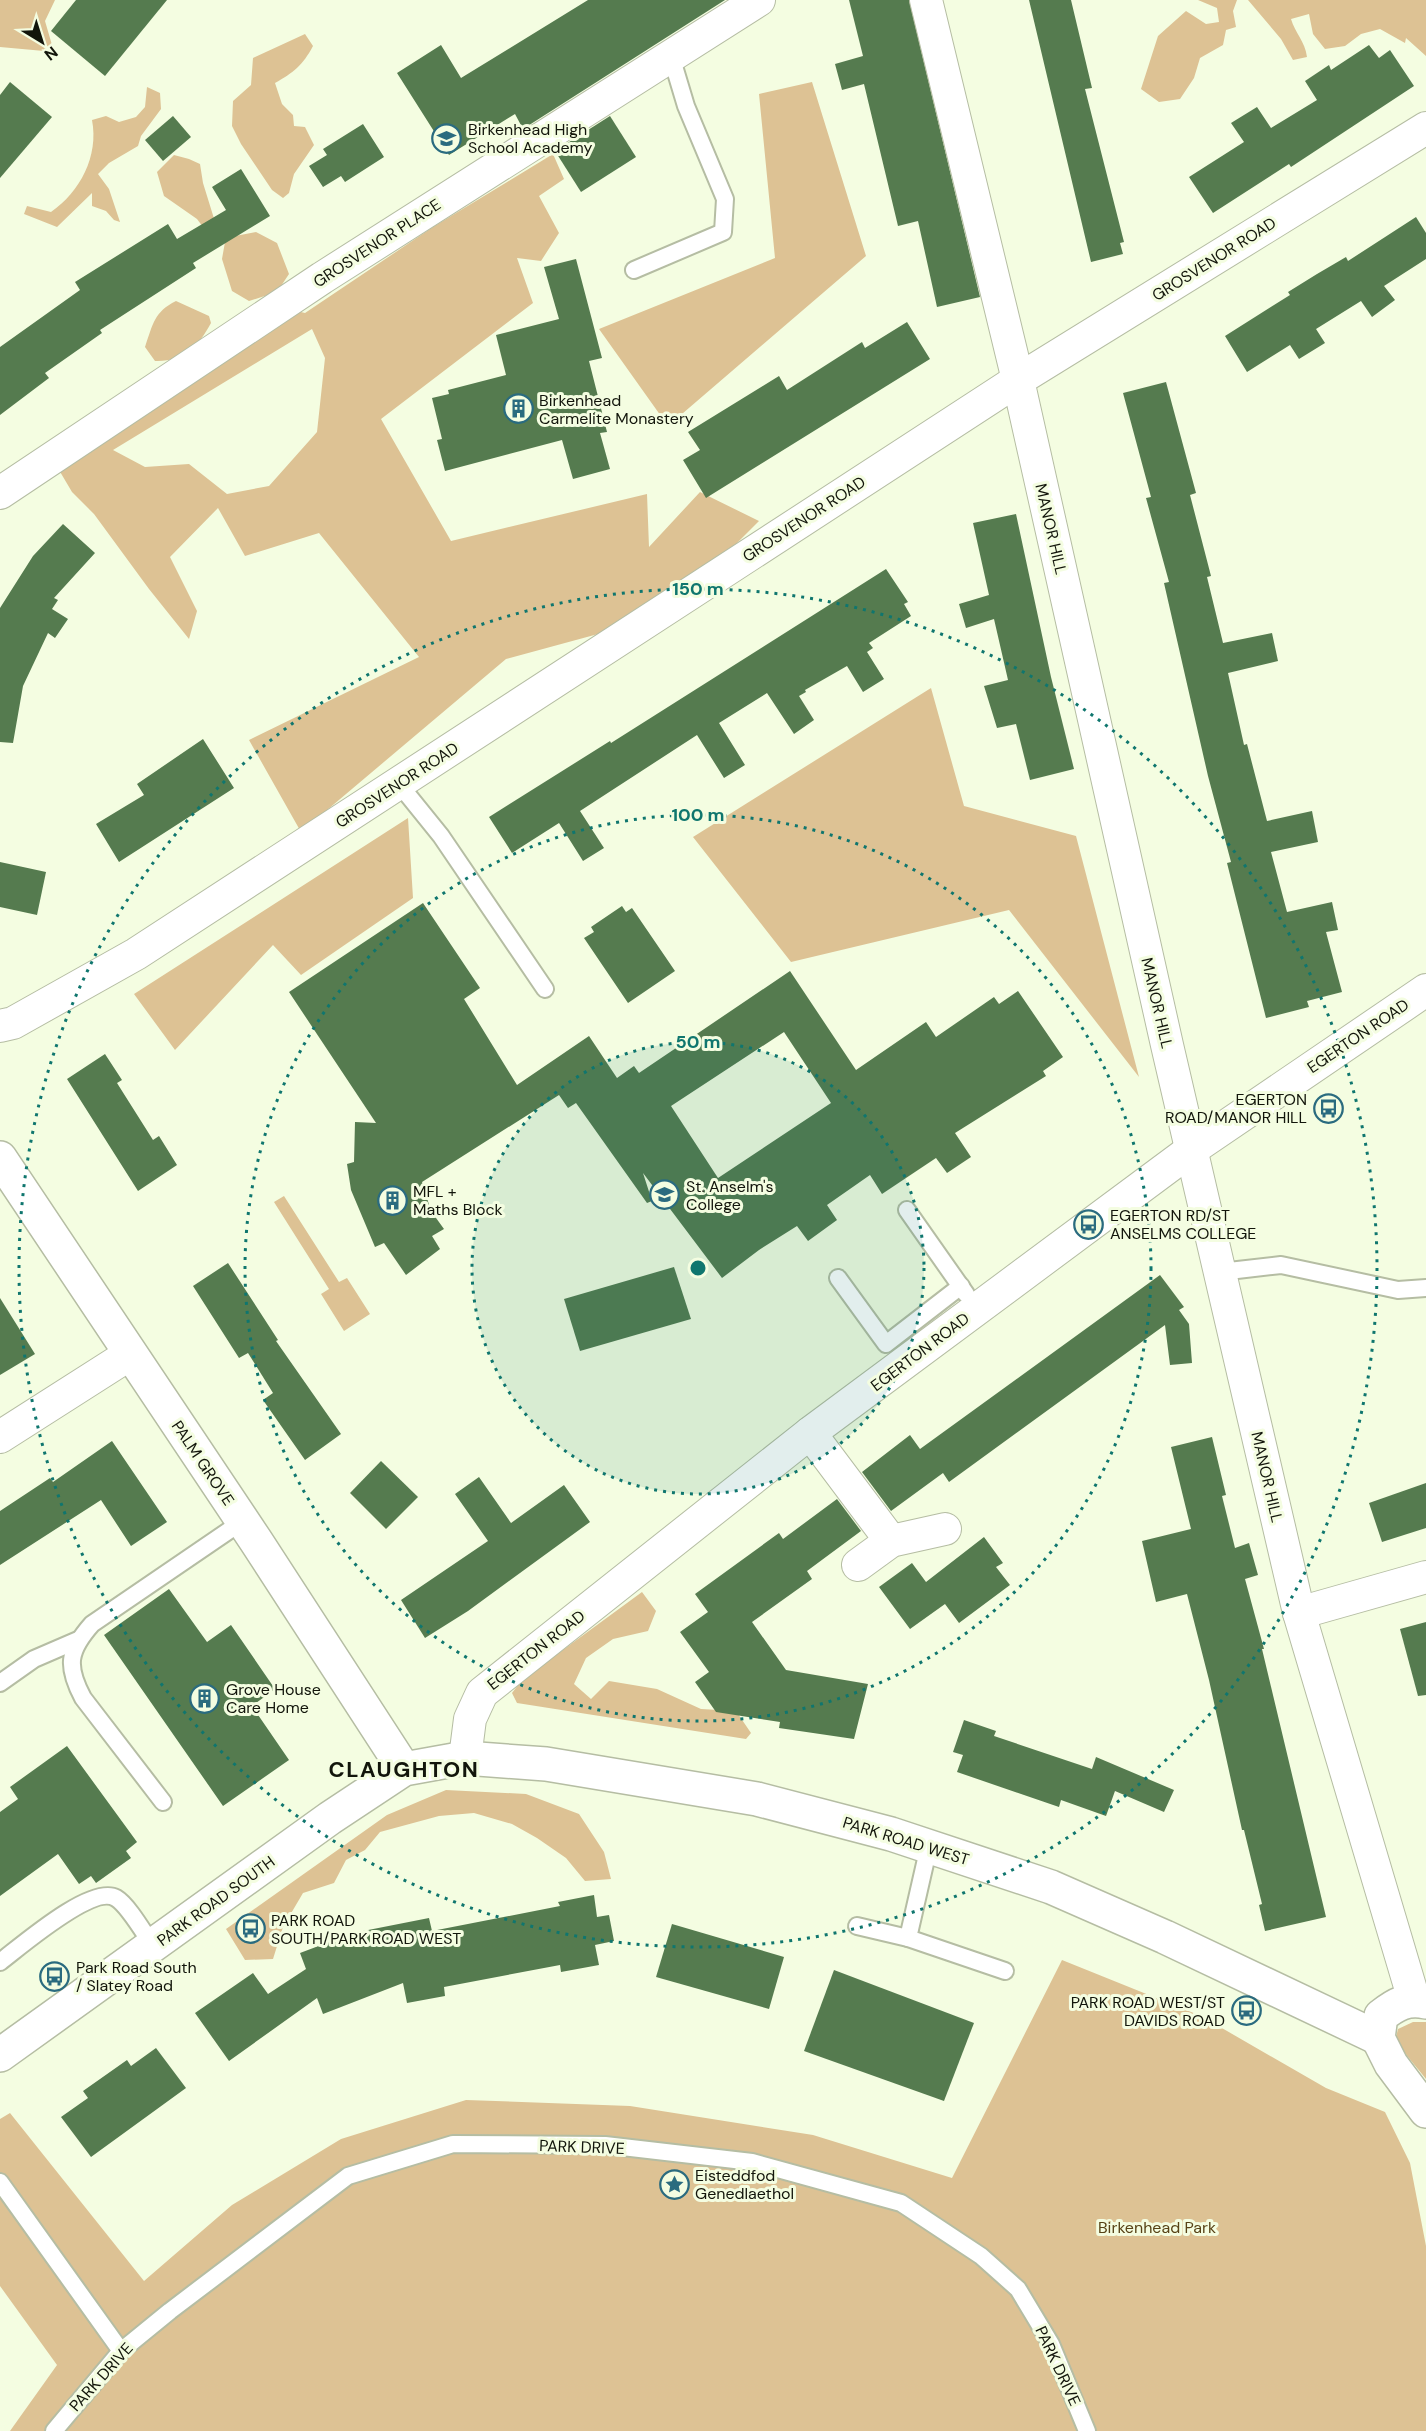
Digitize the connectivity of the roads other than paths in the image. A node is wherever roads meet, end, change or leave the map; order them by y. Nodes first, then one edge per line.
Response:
1 (759, 0) edge
2 (926, 0) edge
3 (670, 56) junction
4 (1426, 128) edge
5 (634, 270) dead end
6 (1018, 380) junction
7 (0, 493) edge
8 (399, 784) junction
9 (545, 989) dead end
10 (1426, 990) edge
11 (0, 1026) edge
12 (1191, 1150) junction
13 (0, 1158) edge
14 (907, 1210) dead end
15 (1220, 1272) junction
16 (838, 1278) dead end
17 (1426, 1288) edge
18 (969, 1298) junction
19 (130, 1354) junction
20 (810, 1433) junction
21 (0, 1437) edge
22 (243, 1521) junction
23 (945, 1529) dead end
24 (891, 1541) junction
25 (858, 1565) dead end
26 (1426, 1577) edge
27 (1299, 1613) junction
28 (78, 1640) junction
29 (0, 1683) edge
30 (465, 1758) junction
31 (404, 1769) junction
32 (163, 1802) dead end
33 (929, 1846) junction
34 (857, 1926) dead end
35 (909, 1938) junction
36 (153, 1946) junction
37 (0, 1962) edge
38 (1005, 1971) dead end
39 (1420, 2001) edge
40 (1378, 2038) junction
41 (0, 2055) edge
42 (1426, 2111) edge
43 (0, 2182) edge
44 (121, 2351) junction
45 (54, 2431) edge
46 (1087, 2431) edge

1 - 3 street, GROSVENOR PLACE
2 - 6 street, MANOR HILL
3 - 5 lane
3 - 7 street, GROSVENOR PLACE
4 - 6 street, GROSVENOR ROAD
6 - 8 street, GROSVENOR ROAD
6 - 12 street, MANOR HILL
8 - 9 lane
8 - 11 street, GROSVENOR ROAD
10 - 12 street, EGERTON ROAD
12 - 15 street, MANOR HILL
12 - 18 street, EGERTON ROAD
13 - 19 street, PALM GROVE
14 - 18 lane
15 - 17 lane
15 - 27 street, MANOR HILL
16 - 18 lane
18 - 20 street, EGERTON ROAD
19 - 21 street
19 - 22 street, PALM GROVE
20 - 24 street
20 - 30 street, EGERTON ROAD
22 - 28 lane
22 - 31 street, PALM GROVE
23 - 24 street
24 - 25 street
26 - 27 street
27 - 39 street, MANOR HILL
28 - 29 lane
28 - 32 lane
30 - 31 street, PARK ROAD WEST
30 - 33 street, PARK ROAD WEST
31 - 36 street, PARK ROAD SOUTH
33 - 35 lane
33 - 40 street, PARK ROAD WEST
34 - 35 lane
35 - 38 lane
36 - 37 lane
36 - 41 street, PARK ROAD SOUTH
39 - 40 street
40 - 42 street
43 - 44 lane
44 - 45 lane, PARK DRIVE
44 - 46 lane, PARK DRIVE

